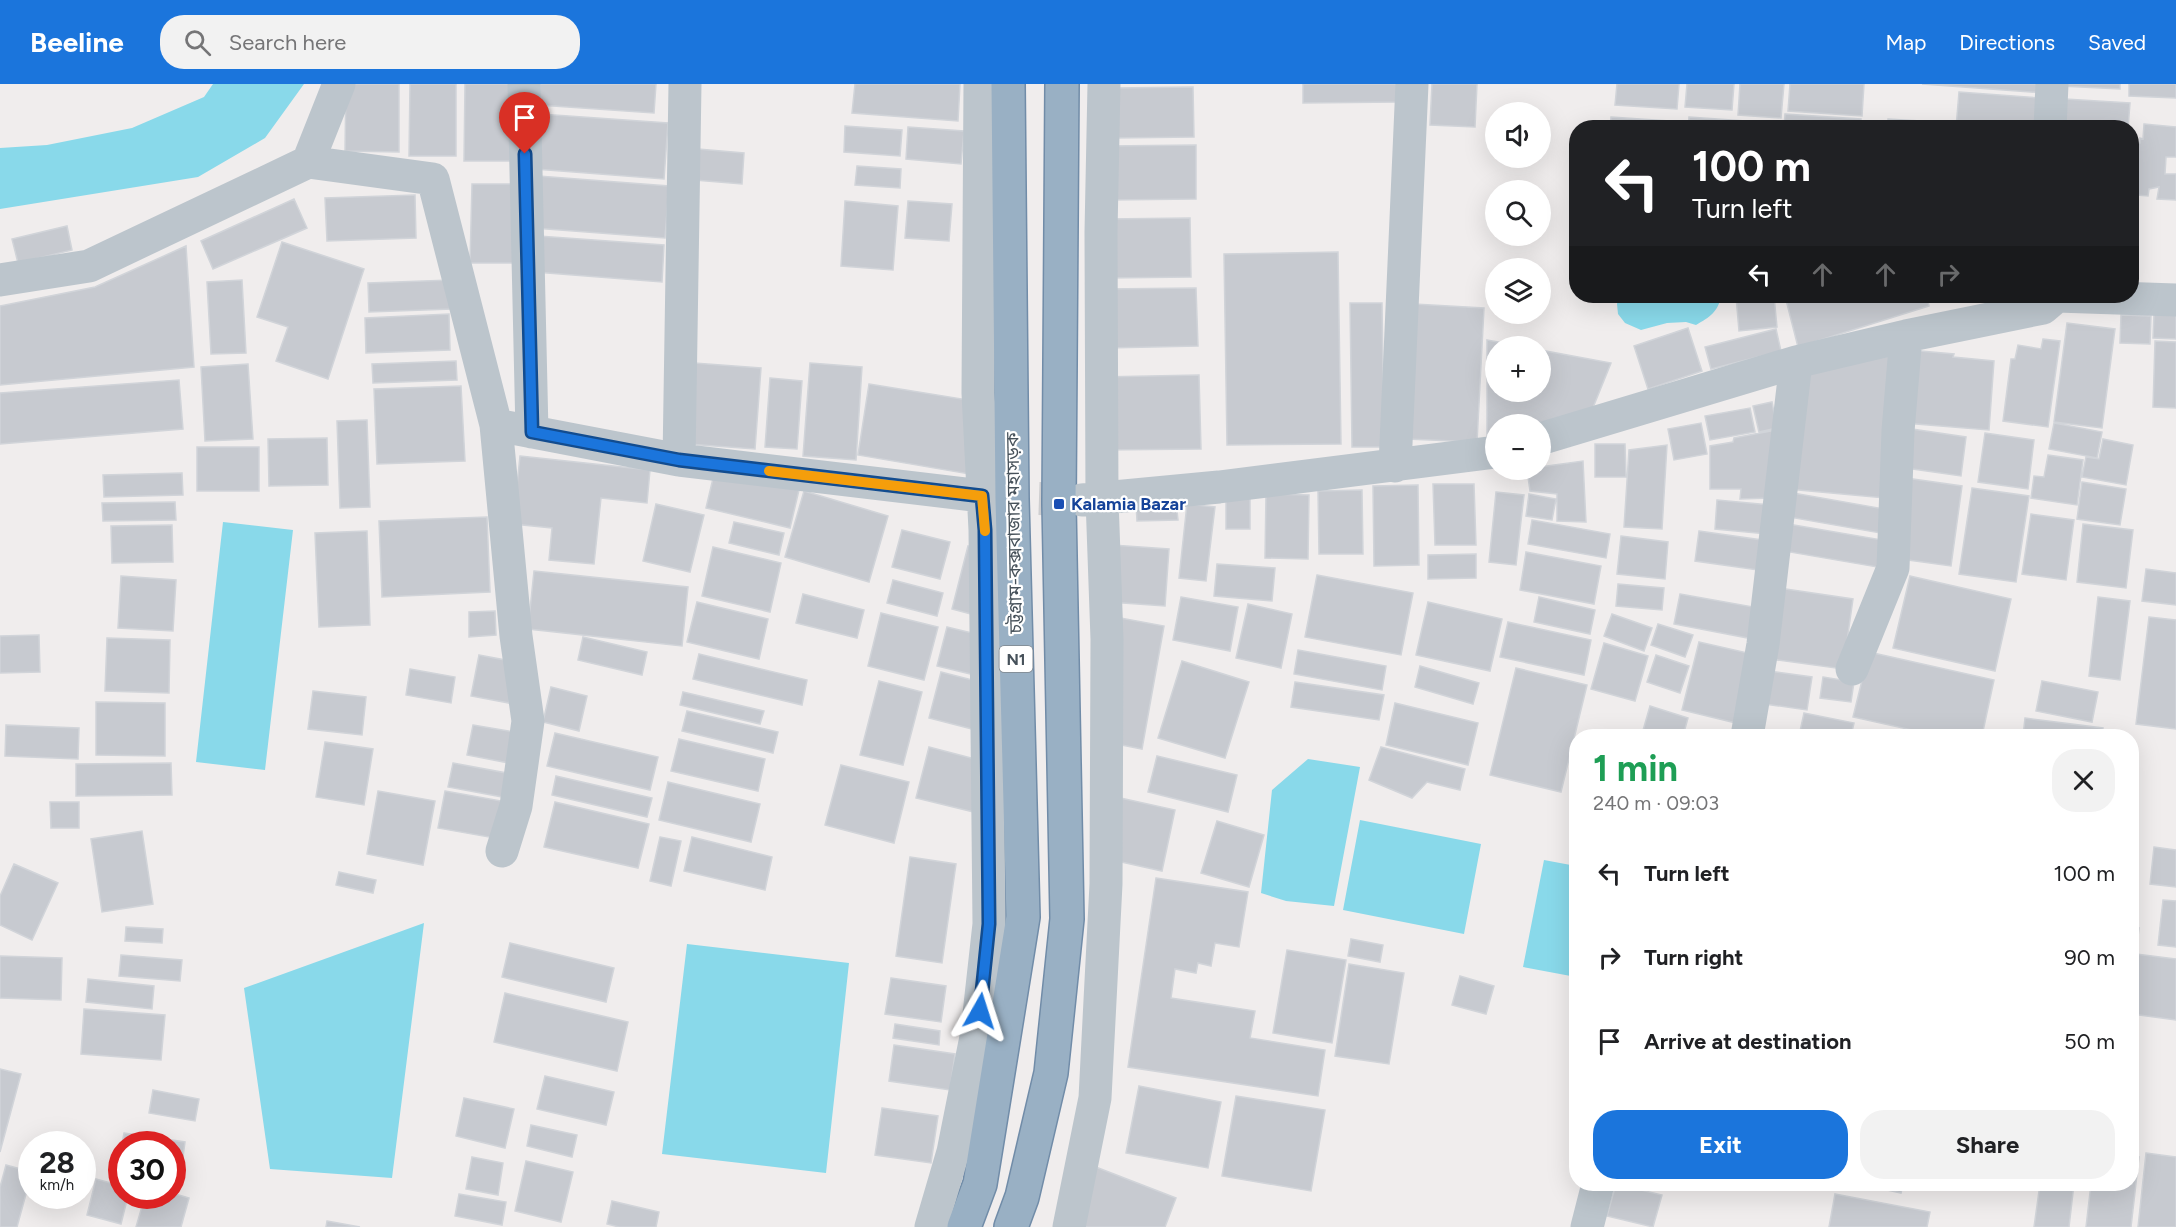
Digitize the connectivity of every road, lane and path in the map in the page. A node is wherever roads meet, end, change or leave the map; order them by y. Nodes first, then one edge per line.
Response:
1 (339, 84) edge
2 (524, 84) edge
3 (685, 84) edge
4 (980, 84) edge
5 (1008, 84) edge
6 (1062, 84) edge
7 (1104, 84) edge
8 (1412, 84) edge
9 (2052, 84) edge
10 (2050, 120) edge
11 (308, 162) junction
12 (0, 280) edge
13 (2139, 299) edge
14 (2176, 300) edge
15 (2049, 303) edge
16 (1906, 336) junction
17 (1796, 362) junction
18 (496, 425) junction
19 (532, 432) junction
20 (1551, 436) edge
21 (1485, 454) edge
22 (679, 460) junction
23 (1395, 466) junction
24 (986, 496) junction
25 (1092, 500) junction
26 (1852, 669) dead end
27 (1748, 729) edge
28 (502, 851) dead end
29 (1596, 1191) edge
30 (931, 1227) edge
31 (964, 1227) edge
32 (1011, 1227) edge
33 (1069, 1227) edge
34 (1587, 1227) edge

1 - 11 street
2 - 19 street
3 - 22 street
4 - 24 street
5 - 31 highway, চট্টগ্রাম-কক্সবাজার মহাসড়ক / N1
6 - 32 highway
7 - 25 street
8 - 23 street
9 - 10 street
11 - 12 street
11 - 18 street
13 - 14 street
15 - 16 street
16 - 17 street
16 - 26 street
17 - 20 street
17 - 27 street
18 - 19 street
18 - 28 street
19 - 22 street
21 - 23 street
22 - 24 street
23 - 25 street
24 - 30 street
25 - 33 street
29 - 34 street

